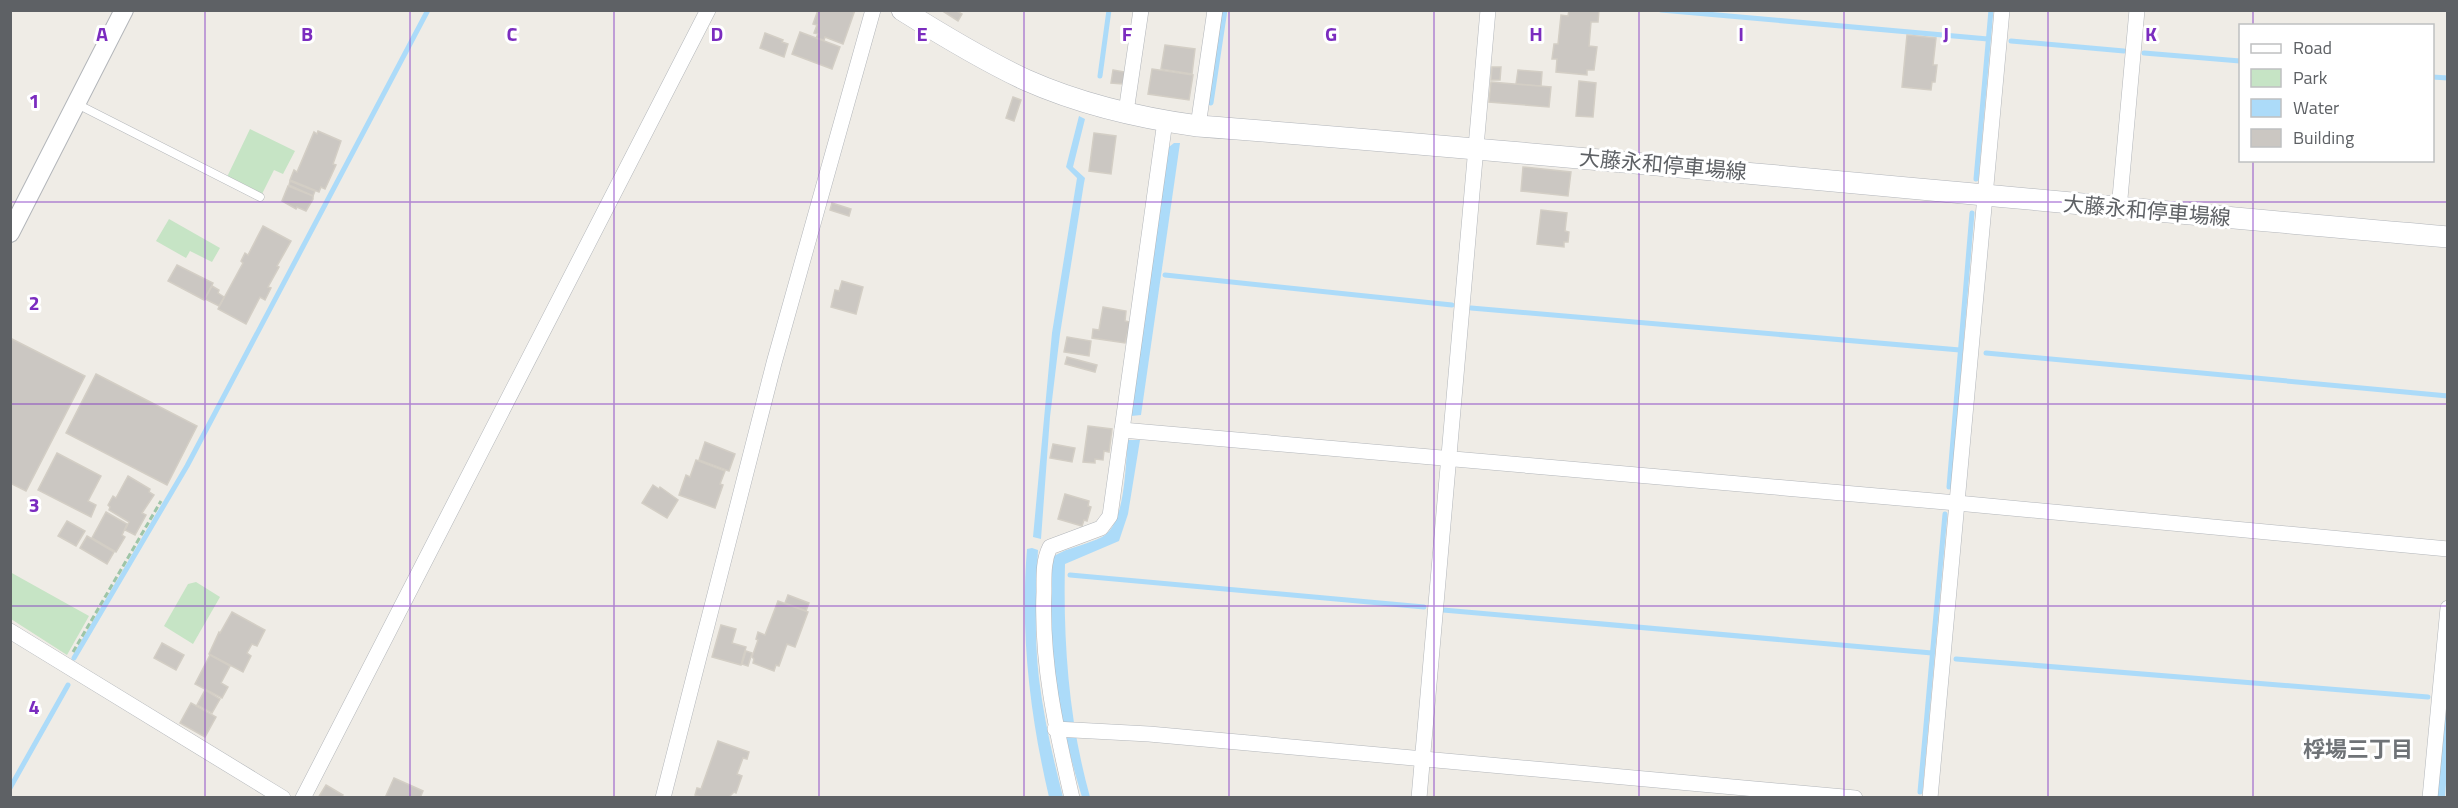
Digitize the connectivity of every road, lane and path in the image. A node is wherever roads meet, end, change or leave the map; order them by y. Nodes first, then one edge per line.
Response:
1 (124, 10) edge
2 (708, 10) edge
3 (873, 10) edge
4 (902, 10) edge
5 (1141, 10) edge
6 (1215, 10) edge
7 (1488, 10) edge
8 (2002, 10) edge
9 (2137, 10) edge
10 (76, 104) junction
11 (1126, 112) junction
12 (1165, 121) junction
13 (1198, 126) junction
14 (1477, 147) junction
15 (1984, 194) junction
16 (260, 197) dead end
17 (2119, 209) junction
18 (10, 233) edge
19 (2448, 237) edge
20 (1122, 430) junction
21 (1447, 458) junction
22 (161, 501) dead end
23 (1957, 503) junction
24 (2448, 549) edge
25 (2448, 608) edge
26 (10, 631) edge
27 (65, 665) junction
28 (1065, 729) junction
29 (1422, 759) junction
30 (283, 798) edge
31 (303, 798) edge
32 (663, 798) edge
33 (1072, 798) edge
34 (1419, 798) edge
35 (1855, 798) edge
36 (1930, 798) edge
37 (2430, 798) edge

1 - 10 street
2 - 31 street
3 - 32 street
4 - 11 main road, 大藤永和停車場線
5 - 11 street
6 - 13 street
7 - 14 street
8 - 15 street
9 - 17 street
10 - 16 lane
10 - 18 street
11 - 12 main road, 大藤永和停車場線
12 - 13 main road, 大藤永和停車場線
12 - 20 street
13 - 14 main road, 大藤永和停車場線
14 - 15 main road, 大藤永和停車場線
14 - 21 street
15 - 17 main road, 大藤永和停車場線
15 - 23 street
17 - 19 main road, 大藤永和停車場線
20 - 21 street
20 - 28 street
21 - 23 street
21 - 29 street
22 - 27 path
23 - 24 street
23 - 36 street
25 - 37 street
26 - 27 street
27 - 30 street
28 - 29 street
28 - 33 street
29 - 34 street
29 - 35 street

